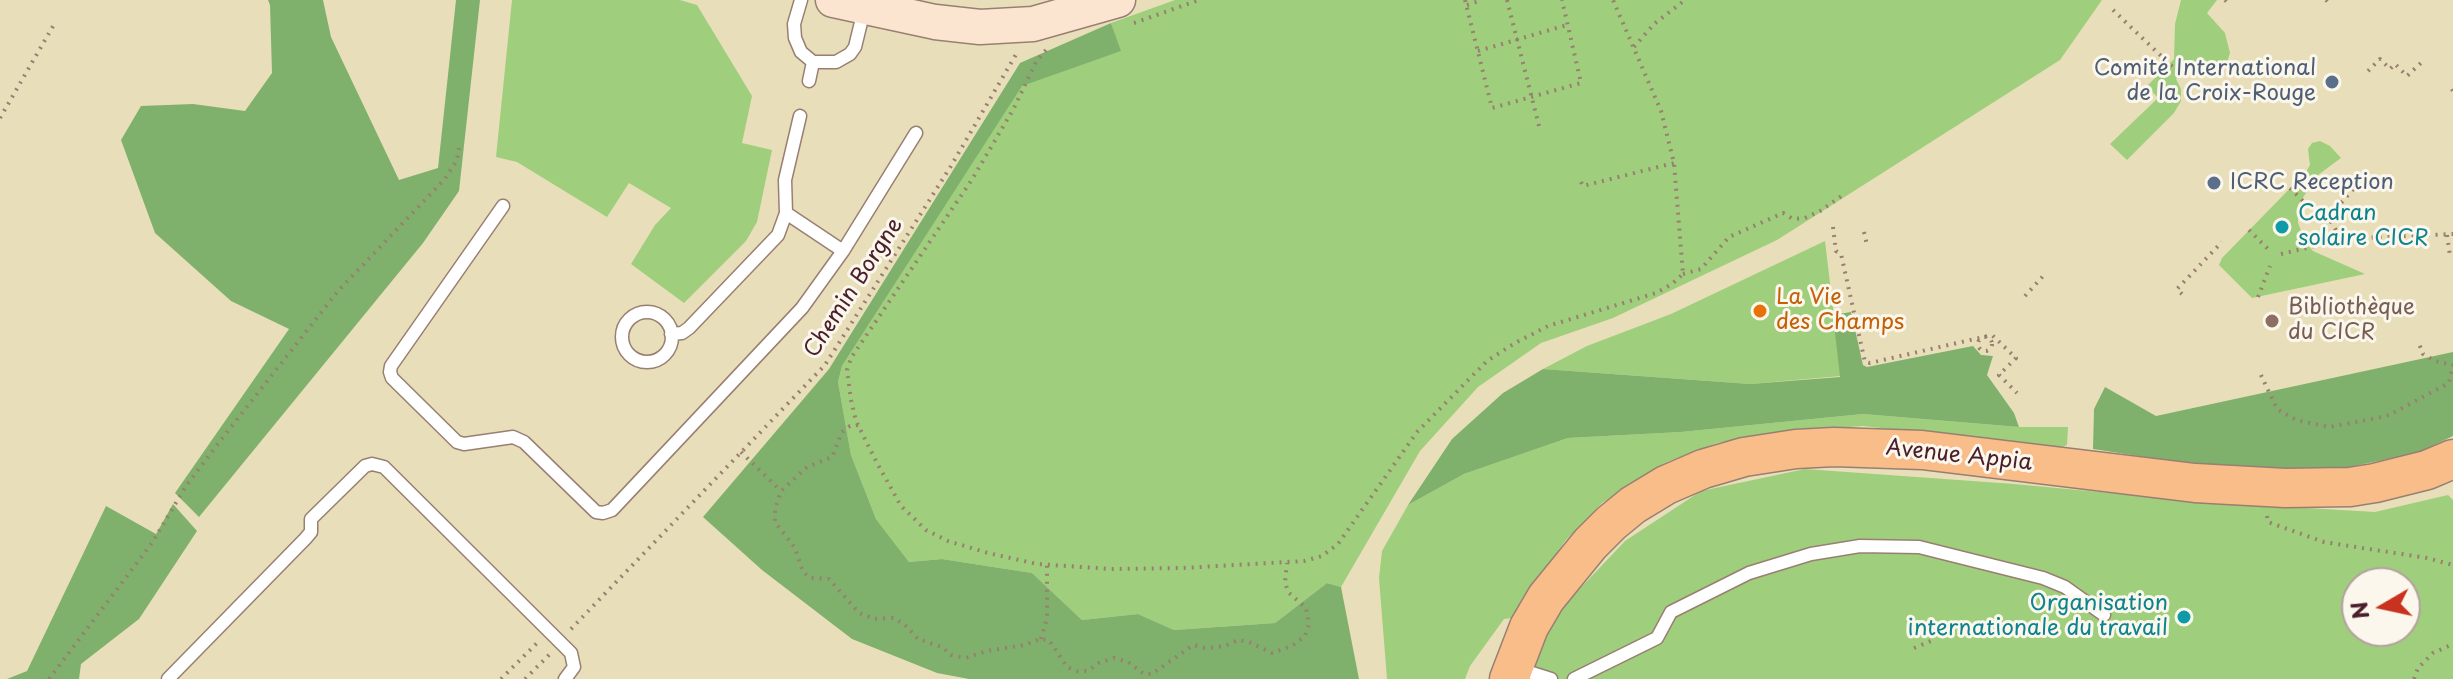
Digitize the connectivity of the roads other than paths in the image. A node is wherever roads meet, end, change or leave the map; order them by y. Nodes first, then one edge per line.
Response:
1 (801, 0) edge
2 (849, 4) edge
3 (1123, 12) edge
4 (813, 62) junction
5 (809, 81) dead end
6 (800, 116) dead end
7 (916, 133) dead end
8 (503, 206) dead end
9 (786, 213) junction
10 (843, 251) junction
11 (671, 334) junction
12 (2453, 459) edge
13 (2104, 615) dead end
14 (1503, 675) edge
15 (168, 679) edge
16 (565, 679) edge
17 (1551, 679) edge
18 (1574, 679) edge

1 - 4 lane
2 - 3 street
2 - 4 lane
4 - 5 lane
6 - 9 lane
7 - 10 lane
8 - 10 lane
9 - 10 lane
9 - 11 lane
11 - 11 lane
12 - 14 main road, Avenue Appia
13 - 18 lane
14 - 17 lane
15 - 16 lane

